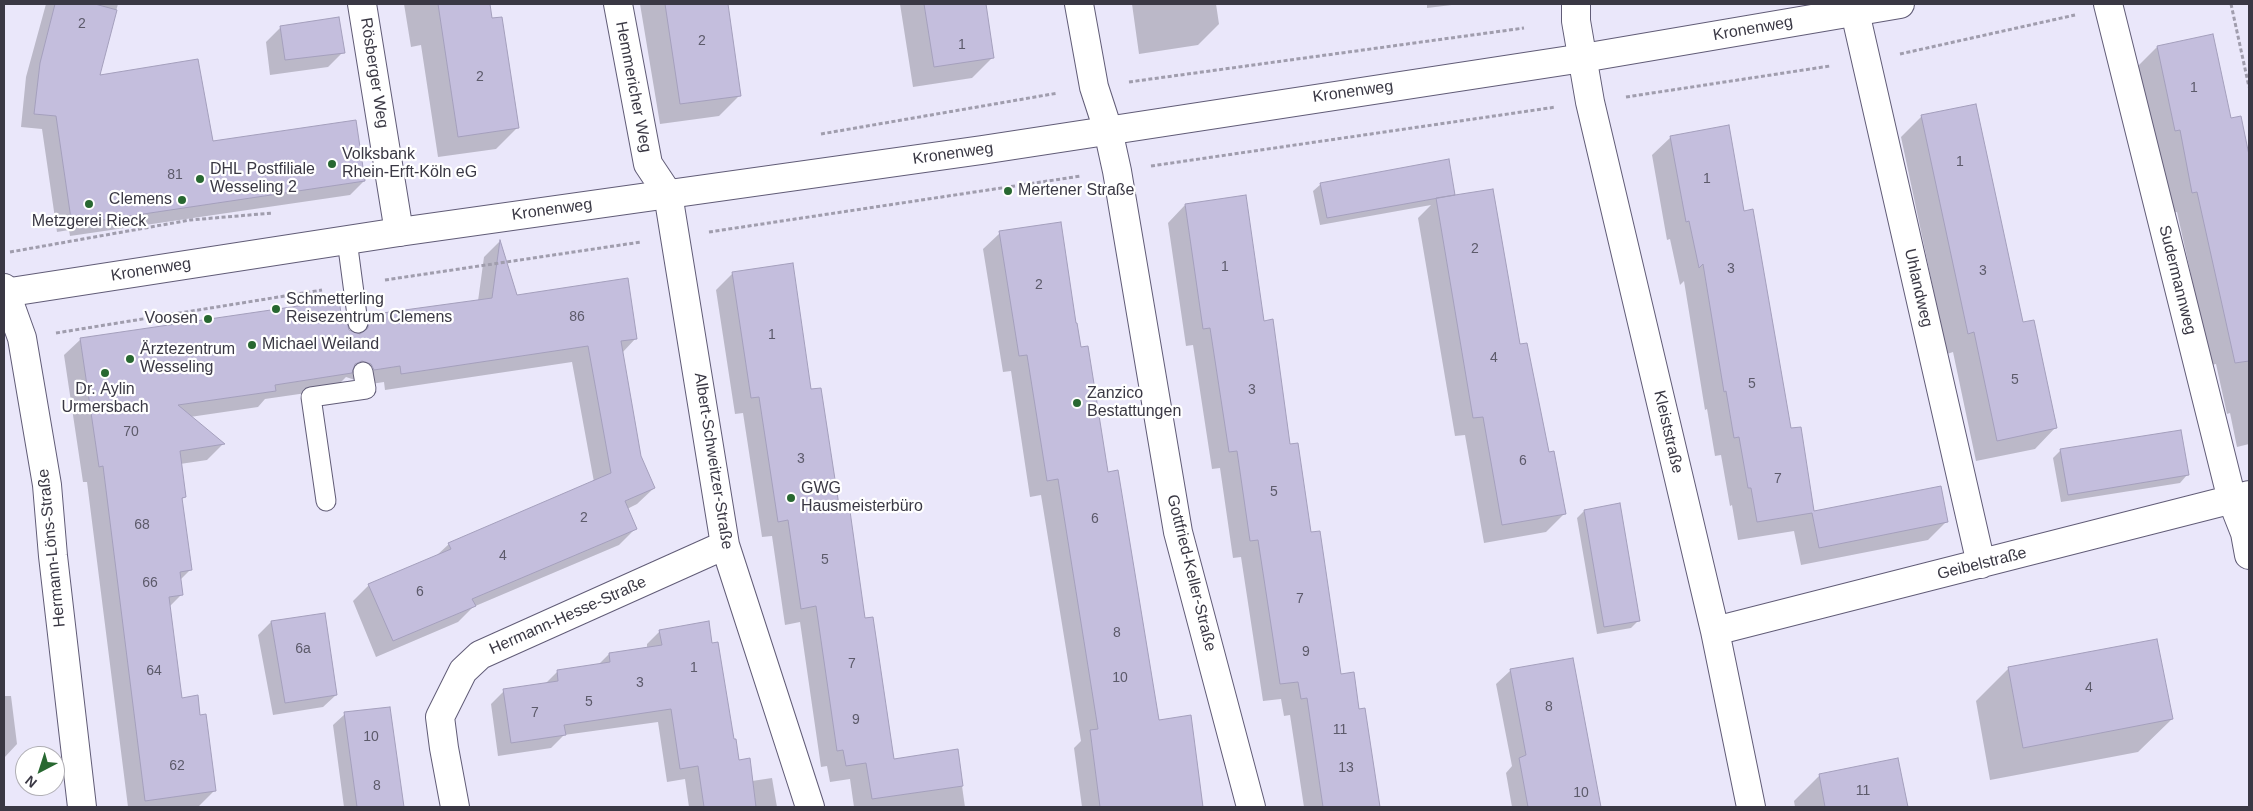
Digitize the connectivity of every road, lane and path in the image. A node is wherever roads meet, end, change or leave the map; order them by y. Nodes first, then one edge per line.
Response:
1 (362, 4) edge
2 (618, 4) edge
3 (1079, 4) edge
4 (1900, 4) edge
5 (2231, 4) edge
6 (2108, 6) edge
7 (1576, 12) edge
8 (1855, 12) junction
9 (1583, 58) junction
10 (1866, 61) junction
11 (1094, 87) junction
12 (2249, 87) edge
13 (1590, 102) junction
14 (1108, 130) junction
15 (812, 135) dead end
16 (1117, 171) junction
17 (668, 194) junction
18 (277, 212) dead end
19 (399, 232) junction
20 (676, 236) junction
21 (347, 240) junction
22 (4, 252) edge
23 (354, 285) junction
24 (4, 292) edge
25 (358, 323) dead end
26 (22, 338) junction
27 (363, 372) dead end
28 (2240, 497) edge
29 (326, 501) dead end
30 (725, 545) junction
31 (2249, 555) edge
32 (1981, 564) junction
33 (1715, 631) junction
34 (82, 807) edge
35 (455, 807) edge
36 (810, 807) edge
37 (1251, 807) edge
38 (1751, 807) edge

1 - 19 street, Rösberger Weg
2 - 17 street, Hemmericher Weg
3 - 11 street
4 - 8 street, Kronenweg
5 - 12 path
6 - 10 path
6 - 28 street, Sudermannweg
7 - 9 street, Kleiststraße
7 - 11 path
8 - 9 street, Kronenweg
8 - 10 street, Uhlandweg
9 - 13 street, Kleiststraße
9 - 14 street, Kronenweg
10 - 13 path
10 - 32 street, Uhlandweg
11 - 14 street
11 - 15 path
13 - 16 path
13 - 33 street, Kleiststraße
14 - 16 street, Gottfried-Keller-Straße
14 - 17 street, Kronenweg
16 - 20 path
16 - 37 street, Gottfried-Keller-Straße
17 - 19 street, Kronenweg
17 - 20 street, Albert-Schweitzer-Straße
18 - 22 path
19 - 21 street, Kronenweg
20 - 23 path
20 - 30 street, Albert-Schweitzer-Straße
21 - 23 lane
21 - 24 street, Kronenweg
23 - 25 lane
23 - 26 path
24 - 26 street, Hermann-Löns-Straße
26 - 34 street, Hermann-Löns-Straße
27 - 29 lane
28 - 31 street, Sudermannweg
28 - 32 street, Geibelstraße
30 - 35 street, Hermann-Hesse-Straße
30 - 36 street, Albert-Schweitzer-Straße
32 - 33 street, Geibelstraße
33 - 38 street, Kleiststraße

